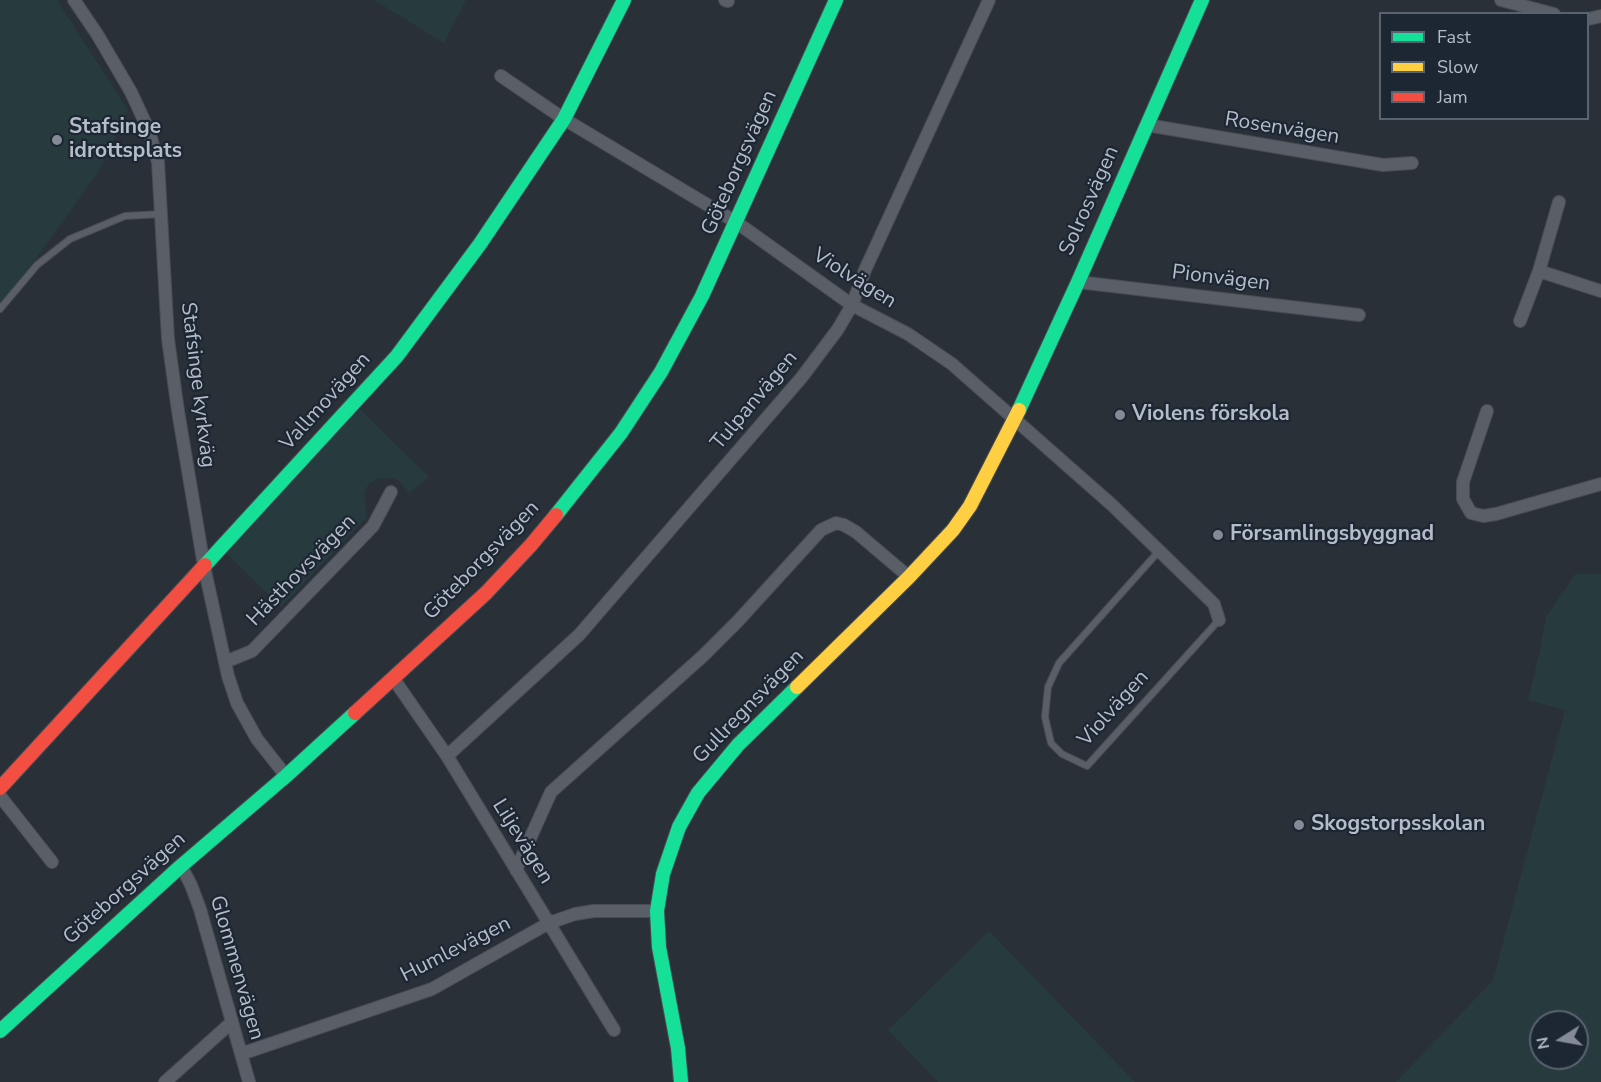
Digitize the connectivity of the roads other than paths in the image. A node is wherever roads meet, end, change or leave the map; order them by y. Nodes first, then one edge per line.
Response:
1 (74, 0) edge
2 (624, 0) edge
3 (836, 0) edge
4 (989, 0) edge
5 (1202, 0) edge
6 (1501, 0) edge
7 (1546, 12) edge
8 (501, 76) dead end
9 (564, 119) junction
10 (1147, 124) junction
11 (1412, 163) dead end
12 (1559, 202) dead end
13 (162, 214) junction
14 (736, 222) junction
15 (1539, 271) junction
16 (1078, 282) junction
17 (1601, 291) edge
18 (852, 305) junction
19 (0, 309) edge
20 (1359, 315) dead end
21 (1520, 321) dead end
22 (1487, 411) dead end
23 (1015, 419) junction
24 (1601, 484) edge
25 (391, 492) dead end
26 (1159, 551) junction
27 (204, 566) junction
28 (909, 577) junction
29 (1219, 620) joint
30 (225, 662) junction
31 (393, 678) junction
32 (447, 756) junction
33 (286, 776) junction
34 (0, 788) edge
35 (0, 796) edge
36 (52, 862) dead end
37 (181, 866) junction
38 (516, 870) junction
39 (657, 911) junction
40 (549, 923) junction
41 (232, 1022) junction
42 (614, 1030) dead end
43 (0, 1031) edge
44 (241, 1054) junction
45 (165, 1082) edge
46 (249, 1082) edge
47 (681, 1082) edge

1 - 13 street, Stafsinge kyrkväg
2 - 9 street, Vallmovägen
3 - 14 street, Göteborgsvägen
4 - 18 street, Tulpanvägen
5 - 10 street, Solrosvägen
6 - 7 street
8 - 9 street, Violvägen
9 - 14 street, Violvägen
9 - 27 street, Vallmovägen
10 - 11 street, Rosenvägen
10 - 16 street, Solrosvägen
12 - 15 street
13 - 19 lane
13 - 27 street, Stafsinge kyrkväg
14 - 18 street, Violvägen
14 - 31 street, Göteborgsvägen
15 - 17 street
15 - 21 street
16 - 20 street, Pionvägen
16 - 23 street, Solrosvägen
18 - 23 street, Violvägen
18 - 32 street, Tulpanvägen
22 - 24 street
23 - 26 street, Violvägen
23 - 28 street, Gullregnsvägen
25 - 30 street, Hästhovsvägen
26 - 29 street, Violvägen
26 - 29 lane, Violvägen
27 - 30 street, Stafsinge kyrkväg
27 - 34 street, Vallmovägen
28 - 38 street
28 - 39 street, Gullregnsvägen
30 - 33 street, Stafsinge kyrkväg
31 - 32 street, Liljevägen
31 - 33 street, Göteborgsvägen
32 - 38 street, Liljevägen
33 - 37 street, Göteborgsvägen
35 - 36 street
37 - 41 street, Glommenvägen
37 - 43 street, Göteborgsvägen
38 - 40 street, Liljevägen
39 - 40 street, Humlevägen
39 - 47 street, Gullregnsvägen
40 - 42 street, Liljevägen
40 - 44 street, Humlevägen
41 - 44 street, Glommenvägen
41 - 45 street
44 - 46 street, Glommenvägen

